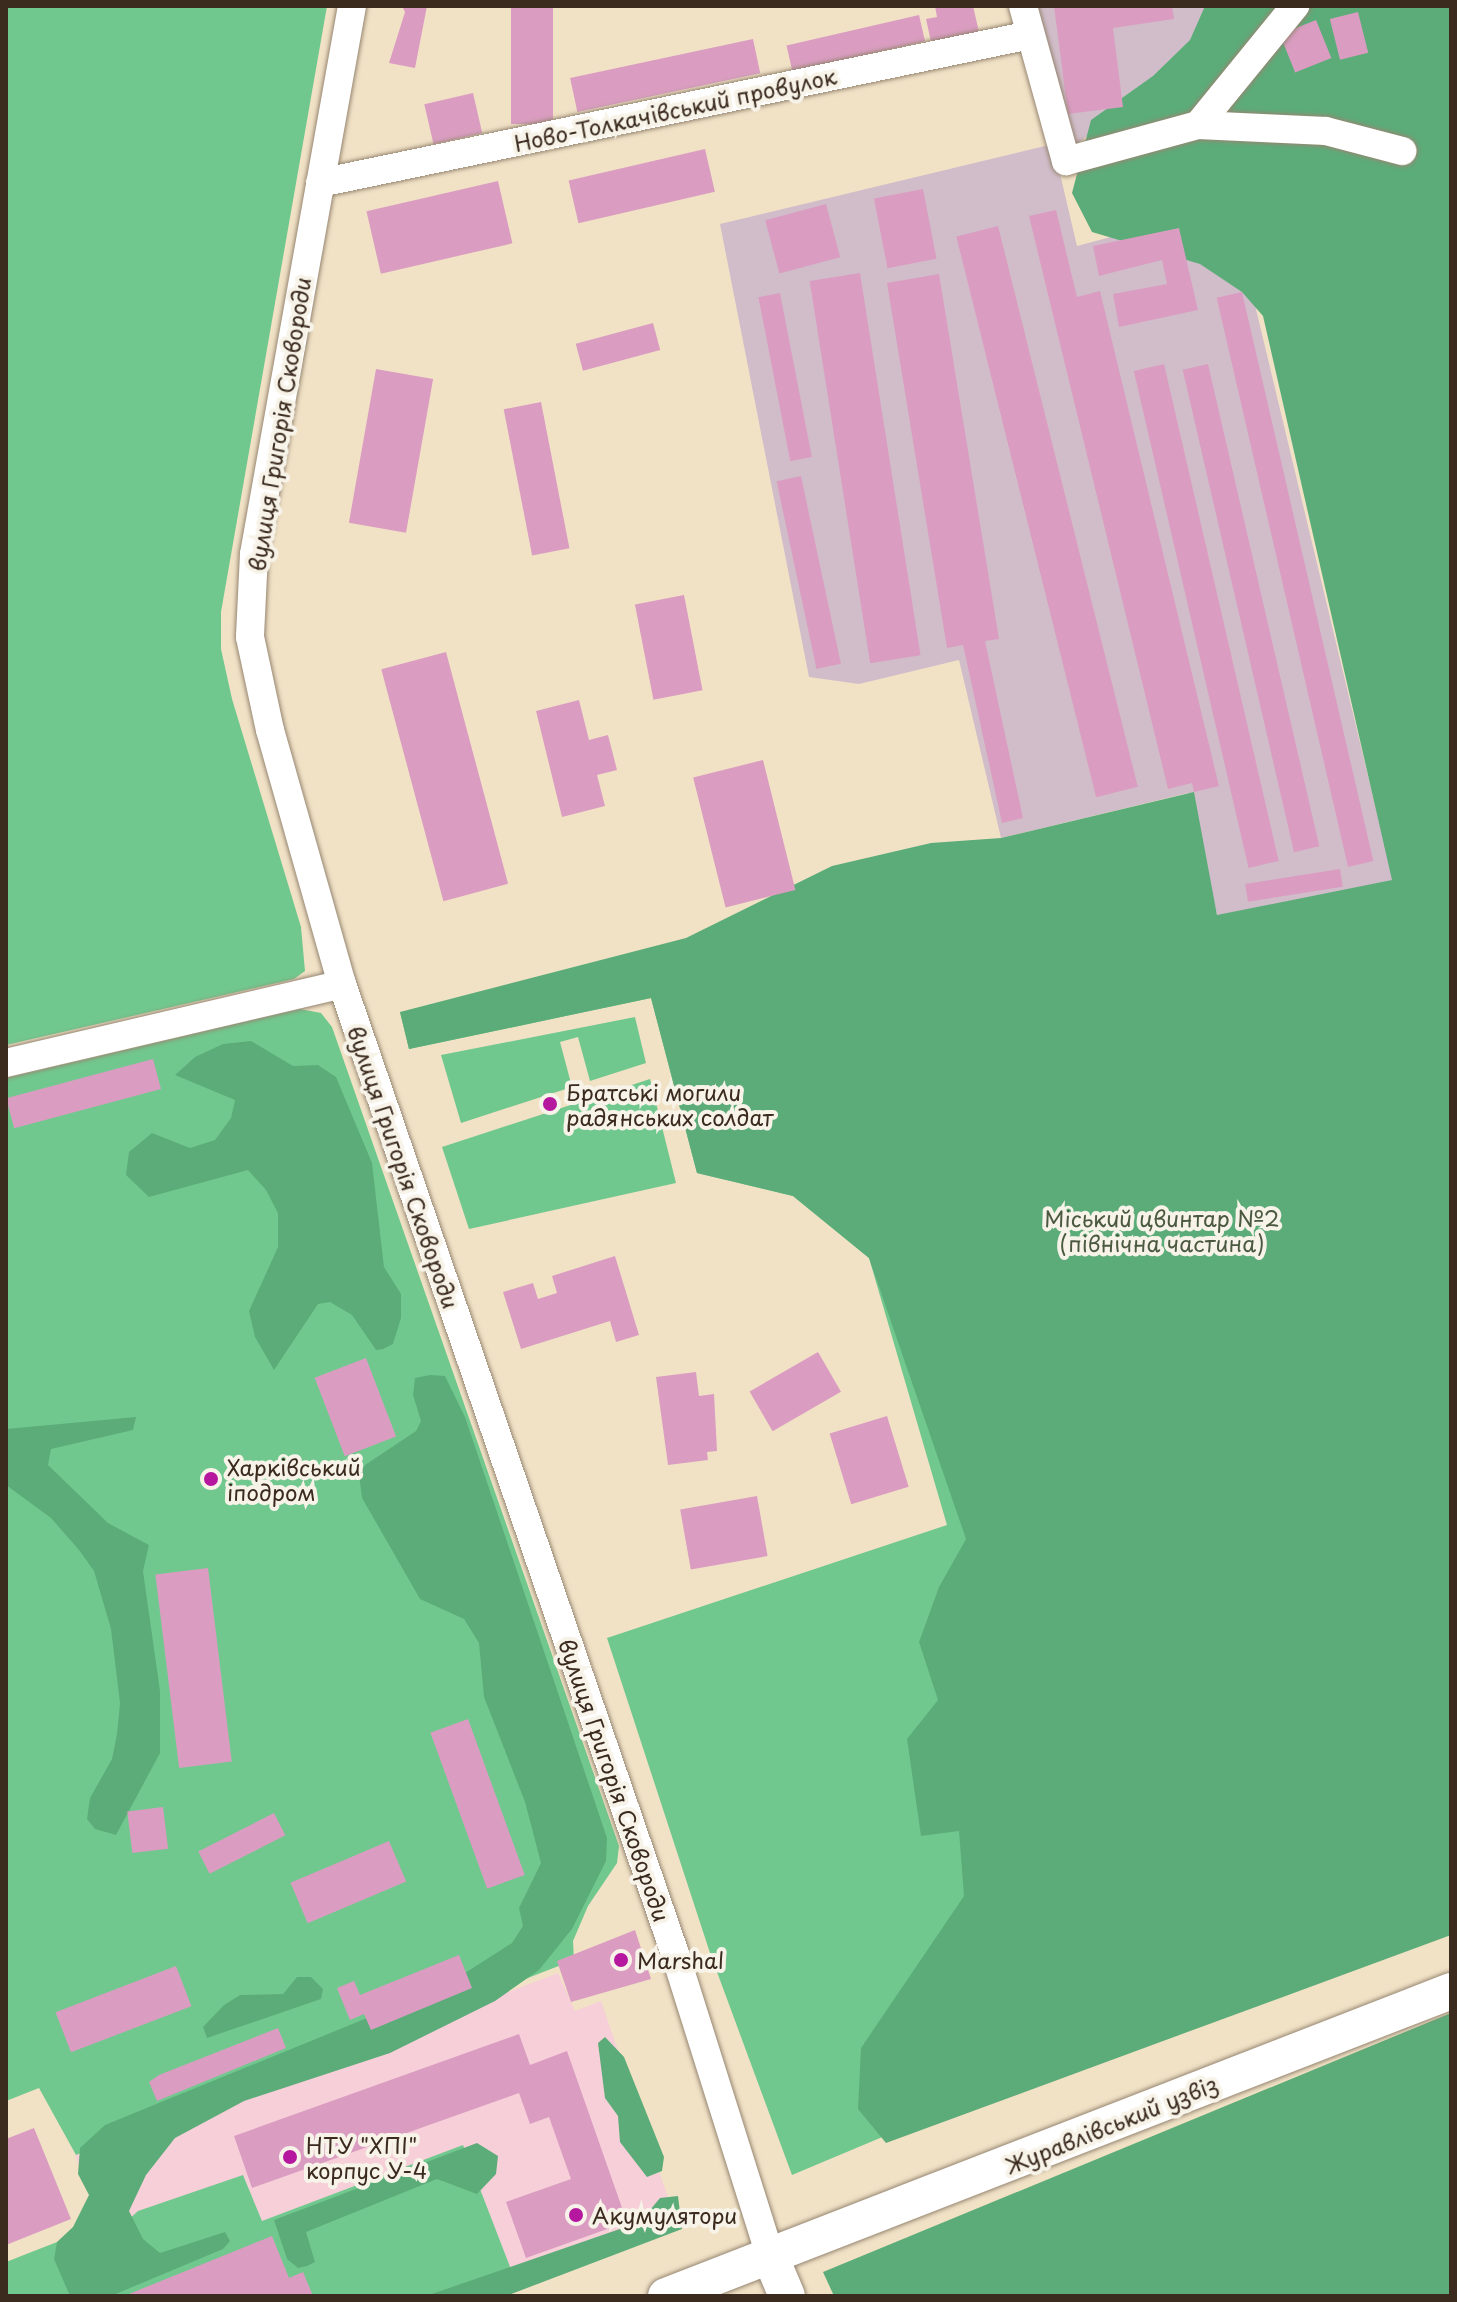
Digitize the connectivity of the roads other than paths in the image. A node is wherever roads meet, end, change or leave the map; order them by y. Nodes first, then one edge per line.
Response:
1 (352, 6) edge
2 (1023, 6) edge
3 (1295, 6) edge
4 (1030, 35) junction
5 (1198, 125) junction
6 (1402, 151) dead end
7 (320, 183) junction
8 (342, 984) junction
9 (6, 1063) edge
10 (1451, 1991) edge
11 (771, 2258) junction
12 (666, 2296) edge
13 (787, 2296) edge

1 - 7 street, вулиця Григорія Сковороди
2 - 4 street
3 - 5 street
4 - 5 street
4 - 7 street, Ново-Толкачівський провулок
5 - 6 street
7 - 8 street, вулиця Григорія Сковороди
8 - 9 street
8 - 11 street, вулиця Григорія Сковороди
10 - 11 main road, Журавлівський узвіз
11 - 12 main road, Журавлівський узвіз
11 - 13 main road, вулиця Григорія Сковороди

